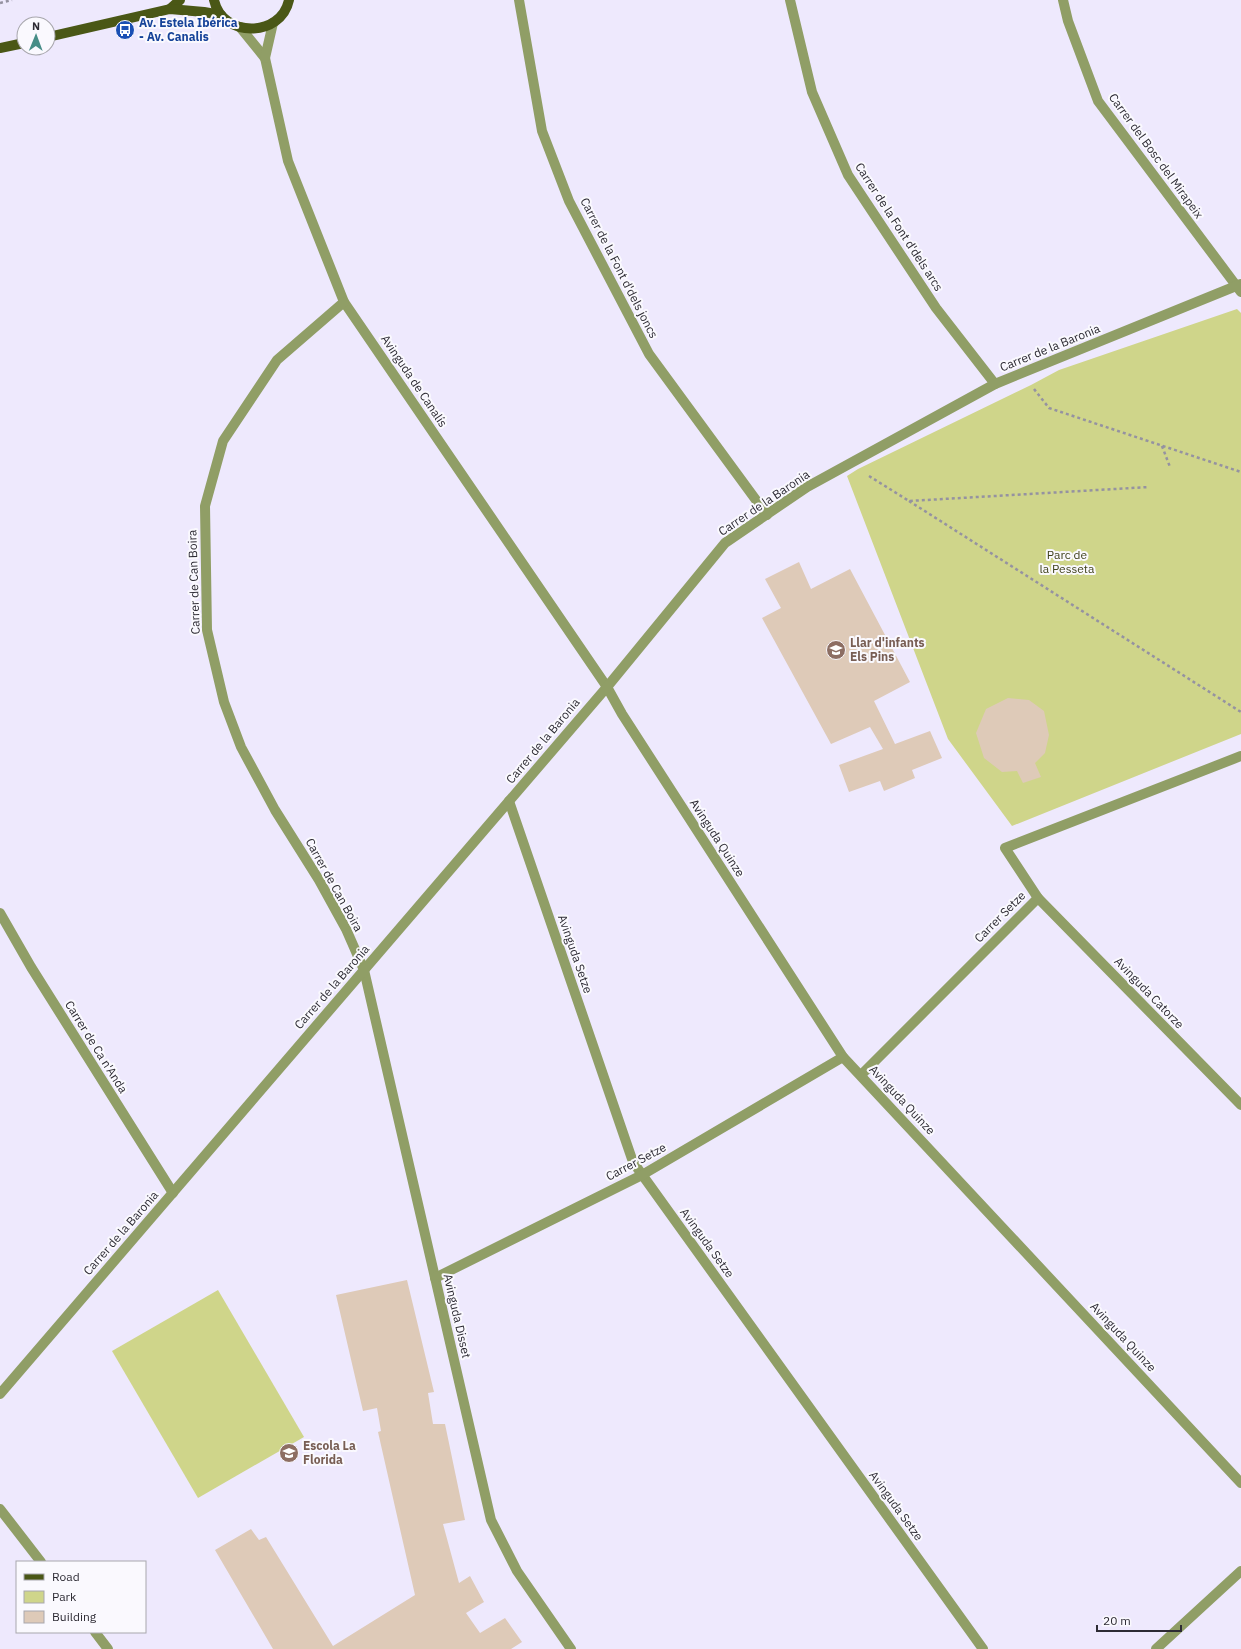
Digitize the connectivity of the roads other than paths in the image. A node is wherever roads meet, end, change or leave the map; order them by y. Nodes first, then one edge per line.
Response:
1 (180, 0) edge
2 (214, 0) edge
3 (519, 0) edge
4 (790, 0) edge
5 (1063, 0) edge
6 (291, 2) edge
7 (170, 9) junction
8 (221, 15) junction
9 (273, 23) junction
10 (240, 27) junction
11 (56, 36) edge
12 (16, 45) edge
13 (0, 48) edge
14 (264, 58) junction
15 (1239, 287) edge
16 (344, 302) junction
17 (995, 384) junction
18 (767, 515) junction
19 (607, 687) junction
20 (1241, 756) edge
21 (509, 801) junction
22 (1038, 898) junction
23 (0, 913) edge
24 (364, 970) junction
25 (843, 1057) junction
26 (861, 1075) junction
27 (1241, 1105) edge
28 (642, 1175) junction
29 (173, 1193) junction
30 (435, 1278) junction
31 (0, 1394) edge
32 (1241, 1482) edge
33 (0, 1509) edge
34 (40, 1561) edge
35 (1241, 1572) edge
36 (96, 1633) edge
37 (108, 1649) edge
38 (571, 1649) edge
39 (983, 1649) edge
40 (1156, 1649) edge

1 - 7 main road
2 - 8 main road
3 - 18 street, Carrer de la Font d'dels joncs
4 - 17 street, Carrer de la Font d'dels arcs
5 - 15 street, Carrer del Bosc del Mirapeix
6 - 9 main road
7 - 8 main road
7 - 11 main road
8 - 10 main road
9 - 10 main road
9 - 14 street, Avinguda de Canalís
10 - 14 street, Avinguda de Canalís
12 - 13 main road
14 - 16 street, Avinguda de Canalís
15 - 17 street, Carrer de la Baronia
16 - 19 street, Avinguda de Canalís
16 - 24 street, Carrer de Can Boira
17 - 18 street, Carrer de la Baronia
18 - 19 street, Carrer de la Baronia
19 - 21 street, Carrer de la Baronia
19 - 25 street, Avinguda Quinze
20 - 22 street, Carrer Setze
21 - 24 street, Carrer de la Baronia
21 - 28 street, Avinguda Setze
22 - 26 street, Carrer Setze
22 - 27 street, Avinguda Catorze
23 - 29 street, Carrer de Ca n'Anda
24 - 29 street, Carrer de la Baronia
24 - 30 street, Avinguda Disset
25 - 26 street, Avinguda Quinze
25 - 28 street, Carrer Setze
26 - 32 street, Avinguda Quinze
28 - 30 street, Carrer Setze
28 - 39 street, Avinguda Setze
29 - 31 street, Carrer de la Baronia
30 - 38 street, Avinguda Disset
33 - 34 street
35 - 40 street
36 - 37 street

